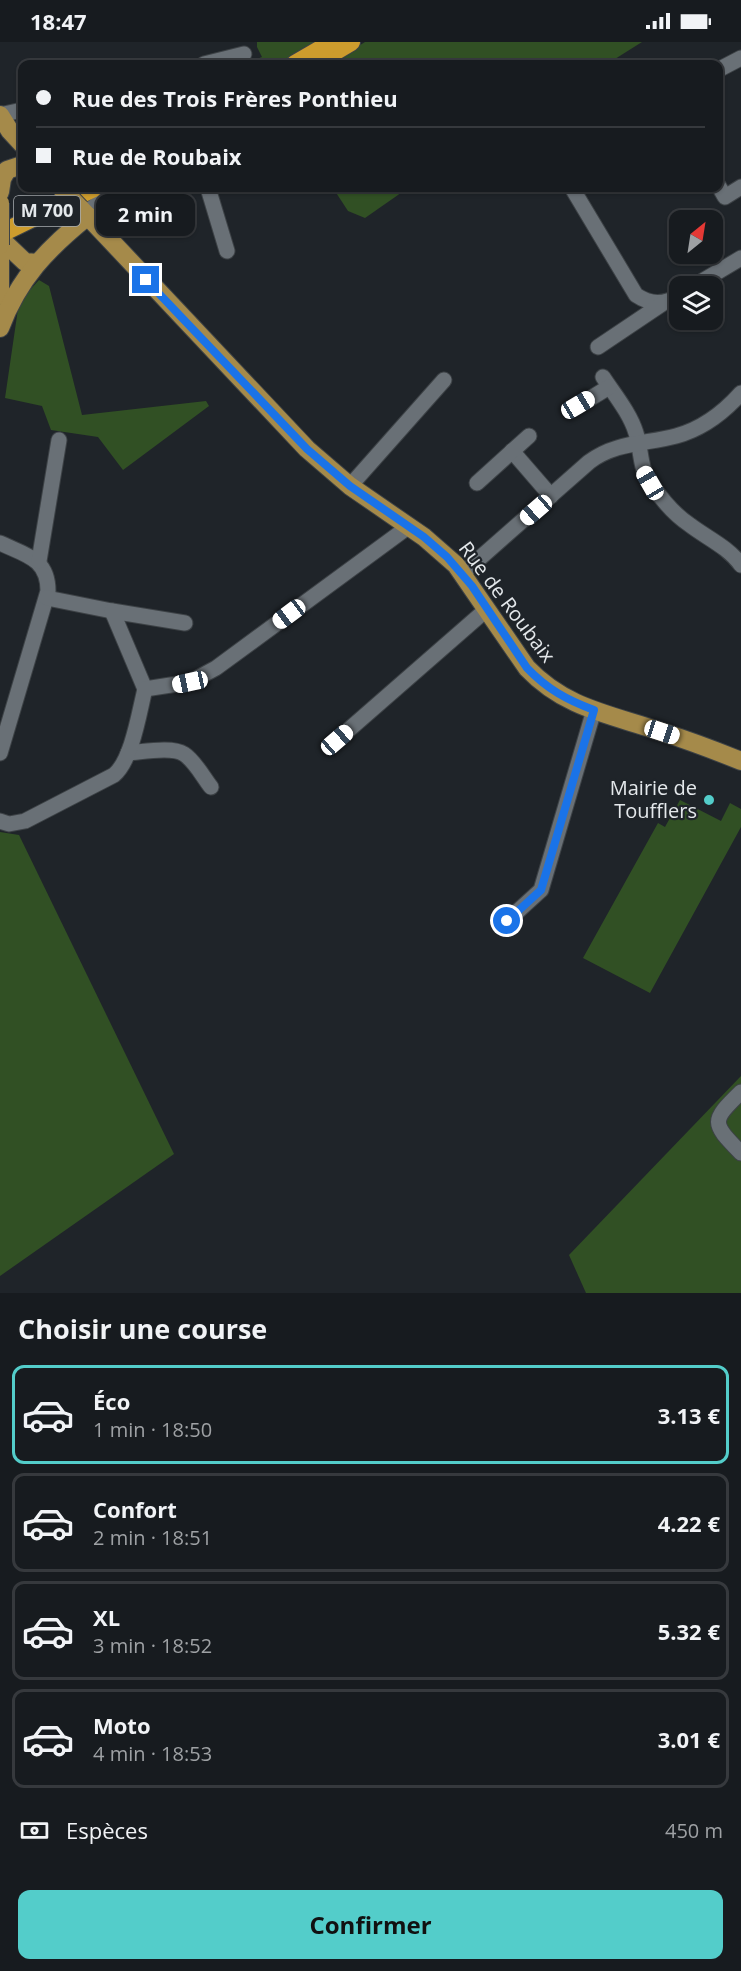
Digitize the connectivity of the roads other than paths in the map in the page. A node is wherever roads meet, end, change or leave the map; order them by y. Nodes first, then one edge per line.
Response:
1 (333, 42) edge
2 (351, 42) edge
3 (244, 54) dead end
4 (741, 58) edge
5 (220, 60) edge
6 (302, 60) edge
7 (320, 60) edge
8 (723, 67) edge
9 (18, 111) edge
10 (0, 115) edge
11 (18, 140) edge
12 (18, 166) edge
13 (741, 187) edge
14 (0, 192) edge
15 (65, 192) edge
16 (68, 192) edge
17 (86, 192) edge
18 (113, 192) edge
19 (209, 192) edge
20 (574, 192) edge
21 (722, 192) edge
22 (0, 203) edge
23 (84, 213) junction
24 (2, 236) edge
25 (227, 251) dead end
26 (741, 258) edge
27 (34, 264) junction
28 (0, 269) edge
29 (711, 276) edge
30 (0, 296) edge
31 (669, 300) edge
32 (662, 304) junction
33 (0, 328) edge
34 (598, 347) dead end
35 (444, 380) dead end
36 (739, 402) edge
37 (578, 405) dead end
38 (529, 436) dead end
39 (59, 440) dead end
40 (638, 442) junction
41 (512, 452) junction
42 (477, 483) dead end
43 (350, 486) junction
44 (551, 496) junction
45 (408, 527) junction
46 (0, 543) edge
47 (39, 561) junction
48 (741, 565) edge
49 (462, 573) junction
50 (47, 598) junction
51 (487, 609) junction
52 (112, 611) junction
53 (184, 623) dead end
54 (145, 689) junction
55 (594, 710) junction
56 (337, 740) dead end
57 (1, 748) edge
58 (128, 753) junction
59 (741, 761) edge
60 (211, 787) dead end
61 (0, 821) edge
62 (507, 921) dead end
63 (741, 1092) edge
64 (741, 1154) edge

1 - 6 highway
2 - 7 highway
3 - 5 street
4 - 8 street
9 - 10 street
10 - 11 main road
12 - 14 main road
13 - 21 street
15 - 23 main road, Rue de Roubaix, bridge
16 - 24 highway, M 700
17 - 24 highway, M 700
18 - 23 street
19 - 25 street
20 - 32 street
22 - 24 main road, bridge
23 - 27 main road
23 - 43 main road, Rue de Roubaix
24 - 27 main road
24 - 28 main road
26 - 29 street
27 - 28 street
27 - 33 main road
28 - 30 main road
31 - 32 street
32 - 34 street
35 - 43 street
36 - 40 street
37 - 40 street
38 - 41 street
39 - 47 street
40 - 44 street
40 - 48 street
41 - 42 street
41 - 44 street
43 - 45 main road, Rue de Roubaix
44 - 49 street
45 - 49 main road, Rue de Roubaix
45 - 54 street
46 - 47 street
47 - 50 street
49 - 51 main road, Rue de Roubaix
50 - 52 street
50 - 57 street
51 - 55 main road, Rue de Roubaix
51 - 56 street
52 - 53 street
52 - 54 street
54 - 58 street
55 - 59 main road, Rue de Roubaix
55 - 62 street
58 - 60 street
58 - 61 street
63 - 64 street

